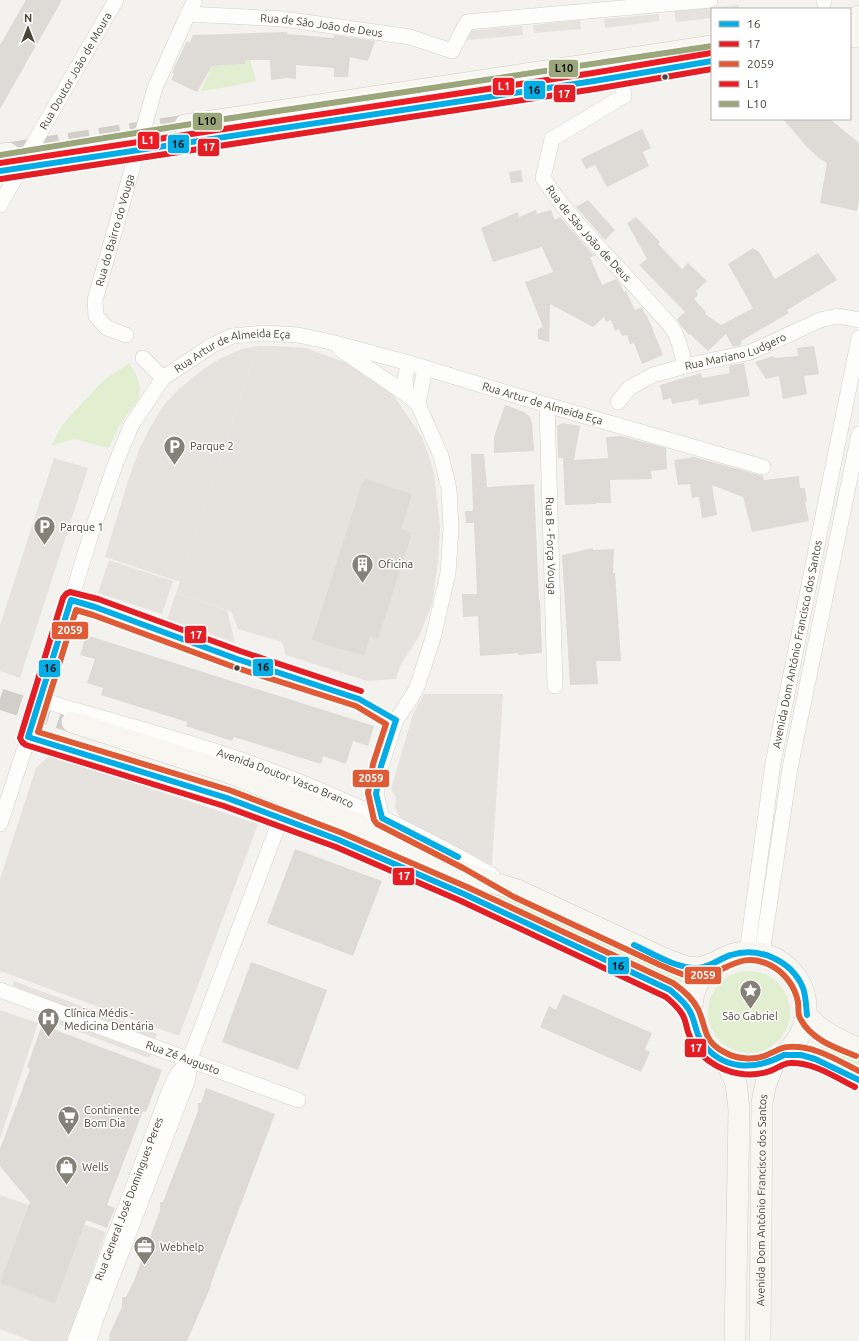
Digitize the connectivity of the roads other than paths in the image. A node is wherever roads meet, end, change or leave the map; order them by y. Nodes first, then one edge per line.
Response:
1 (116, 0) edge
2 (195, 0) edge
3 (710, 0) edge
4 (691, 1) edge
5 (188, 14) junction
6 (711, 46) edge
7 (711, 62) edge
8 (620, 77) junction
9 (185, 125) tunnel mouth
10 (173, 144) tunnel mouth
11 (1, 203) edge
12 (859, 320) edge
13 (126, 336) dead end
14 (859, 338) edge
15 (327, 341) junction
16 (143, 358) dead end
17 (409, 363) junction
18 (685, 366) junction
19 (425, 368) junction
20 (163, 378) junction
21 (406, 394) junction
22 (618, 402) dead end
23 (418, 404) junction
24 (547, 405) junction
25 (859, 434) edge
26 (856, 461) edge
27 (763, 466) dead end
28 (71, 600) junction
29 (555, 686) dead end
30 (41, 698) junction
31 (396, 720) junction
32 (28, 737) junction
33 (281, 818) junction
34 (382, 818) junction
35 (0, 824) edge
36 (517, 890) junction
37 (464, 894) junction
38 (755, 953) junction
39 (716, 962) junction
40 (0, 990) edge
41 (692, 1015) junction
42 (807, 1015) junction
43 (859, 1049) edge
44 (780, 1058) junction
45 (189, 1061) junction
46 (726, 1062) junction
47 (859, 1080) edge
48 (298, 1100) dead end
49 (75, 1341) edge
50 (88, 1341) edge
51 (736, 1341) edge
52 (760, 1341) edge

1 - 11 street, Rua Doutor João de Moura
2 - 5 street, Rua do Bairro do Vouga
3 - 4 street
4 - 5 street, Rua de São João de Deus
5 - 13 street, Rua do Bairro do Vouga
6 - 9 main road
7 - 8 main road
8 - 10 main road
8 - 18 street, Rua de São João de Deus
12 - 18 street, Rua Mariano Ludgero
14 - 38 street, Avenida Dom António Francisco dos Santos
15 - 17 street, Rua Artur de Almeida Eça
15 - 20 street, Rua Artur de Almeida Eça
15 - 21 street
16 - 20 street
17 - 19 street, Rua Artur de Almeida Eça
17 - 21 street
18 - 22 street, Rua Mariano Ludgero
19 - 23 street
19 - 24 street, Rua Artur de Almeida Eça
20 - 28 street, Rua Artur de Almeida Eça
21 - 23 street
23 - 31 street
24 - 27 street, Rua Artur de Almeida Eça
24 - 29 street, Rua B - Força Vouga
25 - 26 street, Avenida Dom António Francisco dos Santos
26 - 38 street, Avenida Dom António Francisco dos Santos
28 - 30 street, Rua Artur de Almeida Eça
28 - 31 lane
30 - 32 street, Rua Artur de Almeida Eça
30 - 34 street, Avenida Doutor Vasco Branco
31 - 34 street
32 - 33 street
32 - 35 street, Rua Artur de Almeida Eça
33 - 37 street
33 - 45 street, Rua General José Domingues Peres
34 - 36 street, Avenida Doutor Vasco Branco
36 - 37 main road, Avenida Doutor Vasco Branco
36 - 39 main road, Avenida Doutor Vasco Branco
37 - 41 main road, Avenida Doutor Vasco Branco
38 - 39 main road
38 - 42 main road
39 - 41 main road
40 - 45 street, Rua Zé Augusto
41 - 46 main road
42 - 43 main road
42 - 44 main road
44 - 46 main road
44 - 47 main road
44 - 52 main road, Avenida Dom António Francisco dos Santos
45 - 48 street, Rua Zé Augusto
45 - 49 street, Rua General José Domingues Peres
45 - 50 street, Rua General José Domingues Peres
46 - 51 main road

